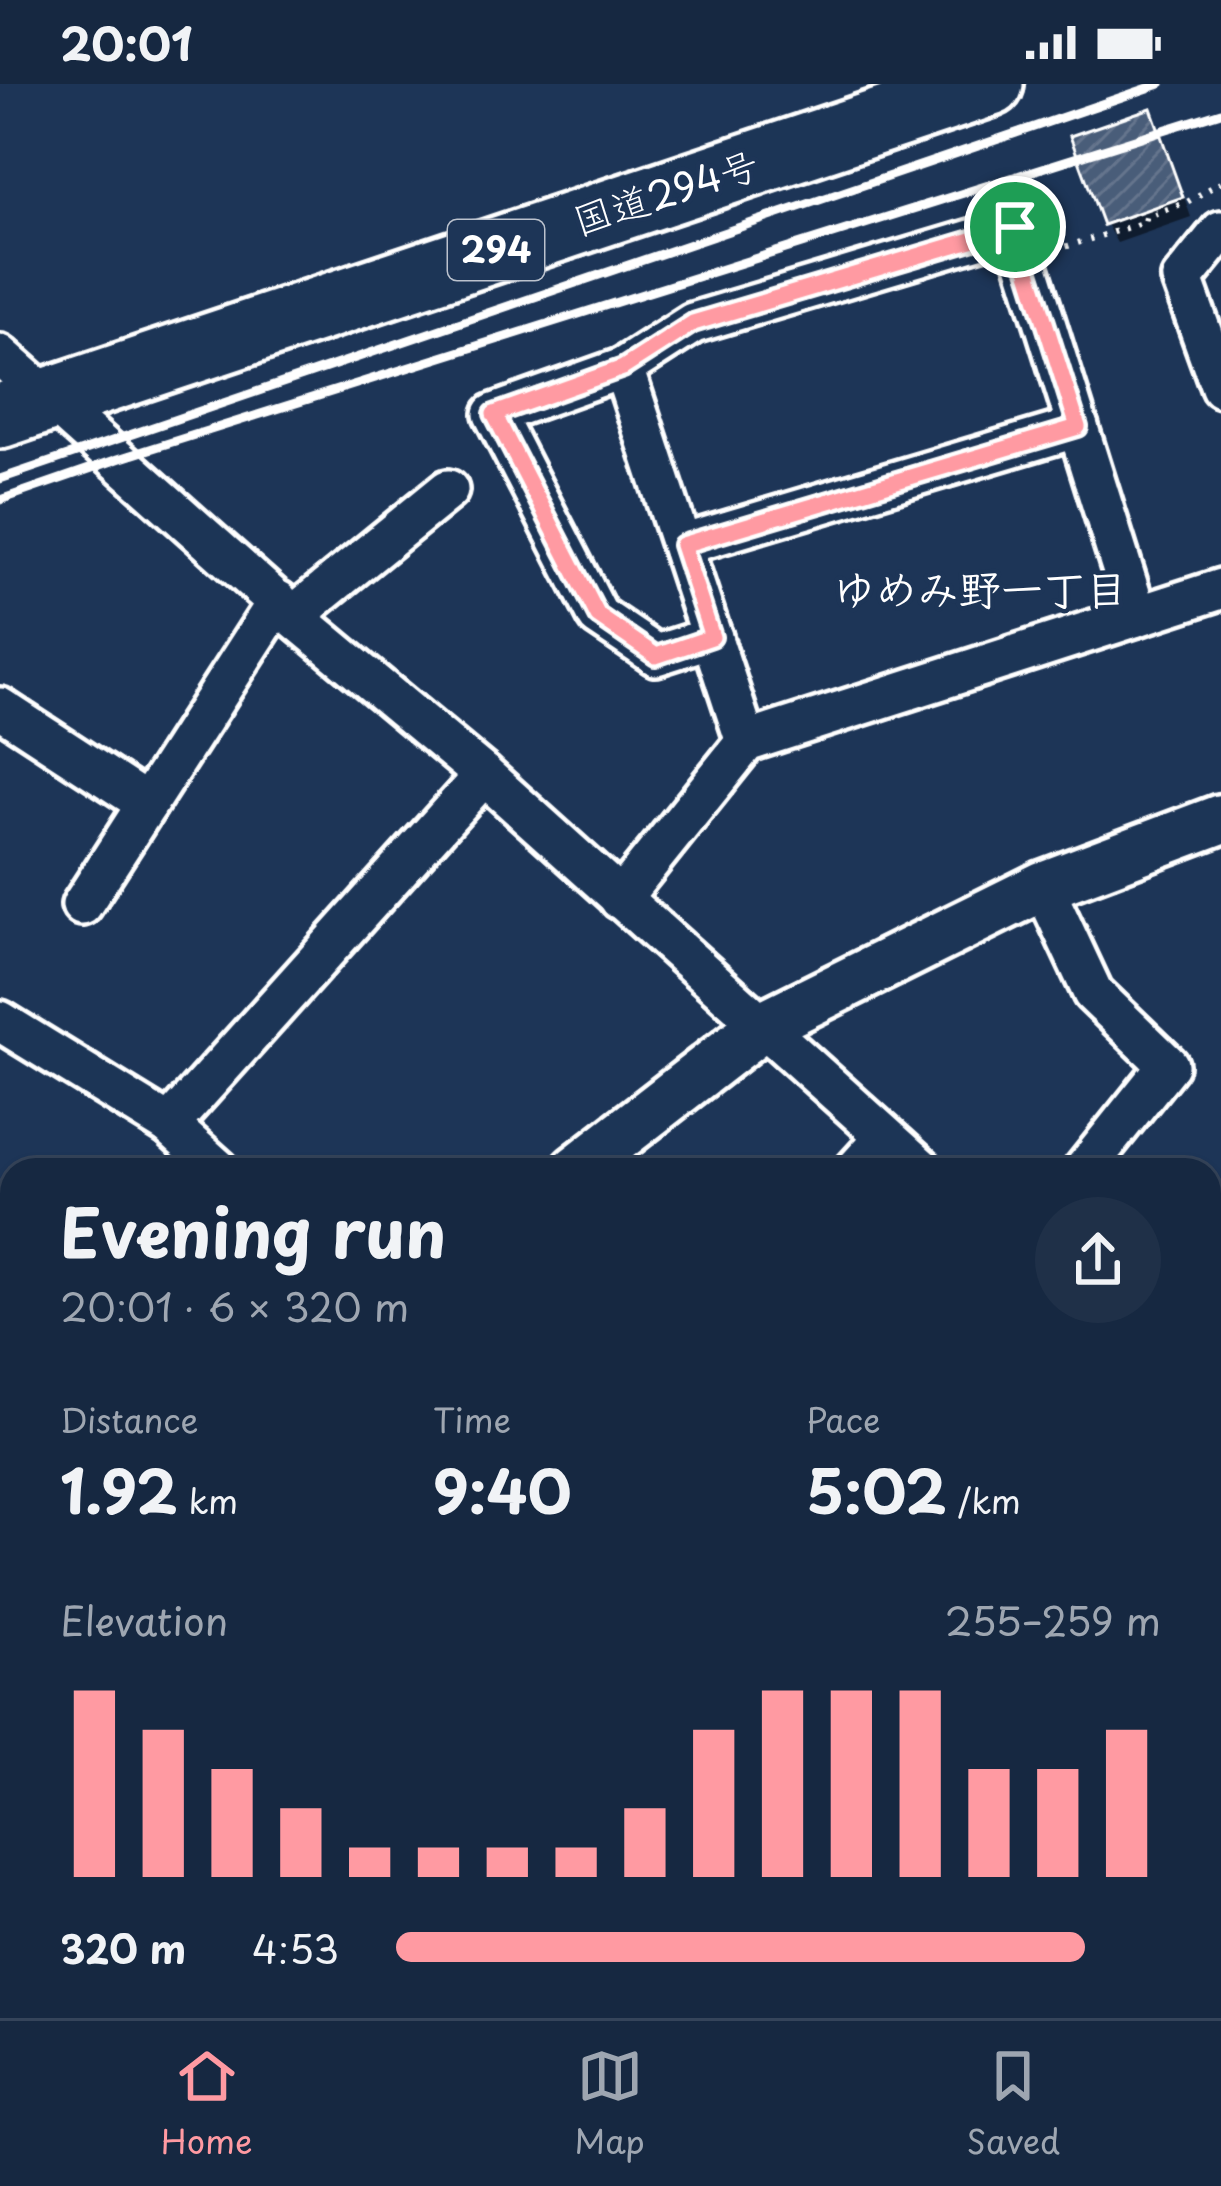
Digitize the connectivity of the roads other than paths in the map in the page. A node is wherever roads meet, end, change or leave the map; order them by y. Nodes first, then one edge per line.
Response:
1 (955, 90) edge
2 (1221, 231) edge
3 (0, 355) edge
4 (623, 368) junction
5 (1221, 385) edge
6 (25, 407) edge
7 (1078, 427) junction
8 (448, 490) dead end
9 (682, 545) junction
10 (1221, 589) edge
11 (285, 609) junction
12 (1137, 616) junction
13 (712, 637) junction
14 (0, 708) edge
15 (746, 742) junction
16 (484, 775) junction
17 (147, 804) junction
18 (1221, 819) edge
19 (1042, 886) junction
20 (620, 899) junction
21 (82, 905) dead end
22 (0, 1021) edge
23 (763, 1025) junction
24 (169, 1125) junction
25 (885, 1137) junction
26 (206, 1158) edge
27 (591, 1158) edge
28 (866, 1158) edge
29 (909, 1158) edge
30 (1094, 1158) edge

1 - 6 highway, 国道294号 / 294
2 - 5 street
3 - 6 street
4 - 7 street
4 - 9 street
4 - 13 street
6 - 11 street
7 - 9 street
7 - 12 street
8 - 11 street
9 - 13 street
10 - 12 street
11 - 16 street
11 - 17 street
12 - 15 street
13 - 15 street
14 - 17 street
15 - 20 street
16 - 20 street
16 - 24 street
17 - 21 street
18 - 19 street
19 - 23 street
19 - 30 street
20 - 23 street
22 - 24 street
23 - 25 street
23 - 27 street
24 - 26 street
25 - 28 street
25 - 29 street

